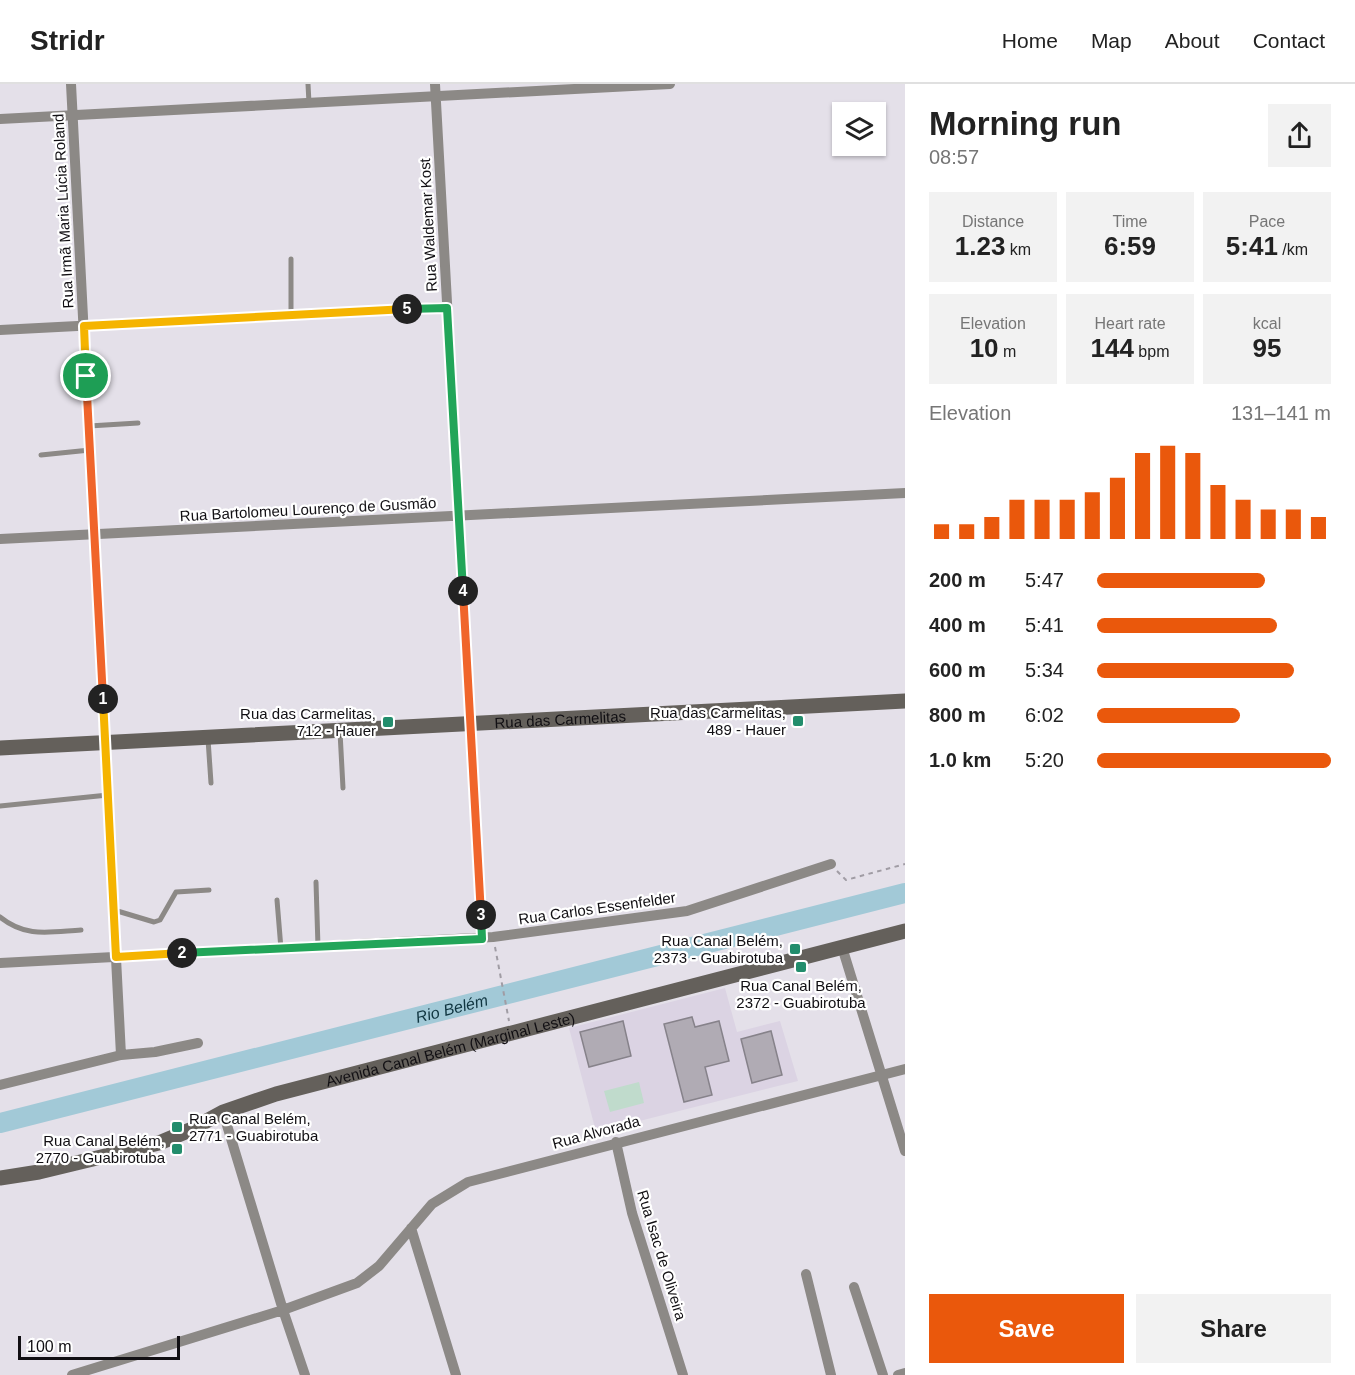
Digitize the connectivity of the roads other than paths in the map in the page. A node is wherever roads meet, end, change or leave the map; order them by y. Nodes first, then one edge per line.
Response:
1 (71, 84) edge
2 (308, 84) edge
3 (435, 84) edge
4 (670, 84) edge
5 (436, 96) junction
6 (309, 103) junction
7 (73, 115) junction
8 (0, 119) edge
9 (291, 259) dead end
10 (447, 308) junction
11 (291, 315) junction
12 (84, 326) junction
13 (0, 330) edge
14 (138, 423) dead end
15 (89, 426) junction
16 (90, 450) junction
17 (41, 455) dead end
18 (905, 493) edge
19 (459, 516) junction
20 (94, 535) junction
21 (0, 539) edge
22 (905, 701) edge
23 (470, 723) junction
24 (340, 730) junction
25 (207, 737) junction
26 (105, 743) junction
27 (0, 748) edge
28 (211, 783) dead end
29 (343, 788) dead end
30 (108, 795) junction
31 (0, 806) edge
32 (831, 864) road end
33 (316, 882) dead end
34 (209, 890) dead end
35 (277, 900) dead end
36 (114, 910) junction
37 (0, 917) edge
38 (81, 930) dead end
39 (905, 931) edge
40 (488, 938) junction
41 (318, 947) junction
42 (842, 947) junction
43 (280, 949) junction
44 (116, 957) junction
45 (0, 963) edge
46 (198, 1043) dead end
47 (121, 1055) junction
48 (905, 1068) edge
49 (883, 1074) junction
50 (0, 1085) edge
51 (223, 1112) junction
52 (616, 1142) junction
53 (905, 1151) edge
54 (0, 1178) edge
55 (411, 1228) junction
56 (806, 1274) dead end
57 (854, 1287) dead end
58 (283, 1310) junction
59 (905, 1373) edge
60 (72, 1375) edge
61 (305, 1375) edge
62 (456, 1375) edge
63 (682, 1375) edge
64 (831, 1375) edge
65 (883, 1375) edge
66 (898, 1375) edge

1 - 7 street, Rua Irmã Maria Lúcia Roland
2 - 6 lane
3 - 5 street, Rua Waldemar Kost
4 - 5 street
5 - 6 street
5 - 10 street, Rua Waldemar Kost
6 - 7 street
7 - 8 street
7 - 12 street, Rua Irmã Maria Lúcia Roland
9 - 11 lane
10 - 11 street
10 - 19 street, Rua Waldemar Kost
11 - 12 street
12 - 13 street
12 - 15 street, Rua Irmã Maria Lúcia Roland
14 - 15 lane
15 - 16 street, Rua Irmã Maria Lúcia Roland
16 - 17 lane
16 - 20 street, Rua Irmã Maria Lúcia Roland
18 - 19 street, Rua Bartolomeu Lourenço de Gusmão
19 - 20 street, Rua Bartolomeu Lourenço de Gusmão
19 - 23 street, Rua Waldemar Kost
20 - 21 street, Rua Bartolomeu Lourenço de Gusmão
20 - 26 street, Rua Irmã Maria Lúcia Roland
22 - 23 street, Rua das Carmelitas
23 - 24 street, Rua das Carmelitas
23 - 40 street, Rua Waldemar Kost
24 - 25 street, Rua das Carmelitas
24 - 29 lane
25 - 26 street, Rua das Carmelitas
25 - 28 lane
26 - 27 street, Rua das Carmelitas
26 - 30 street, Rua Irmã Maria Lúcia Roland
30 - 31 lane
30 - 36 street, Rua Irmã Maria Lúcia Roland
32 - 40 street, Rua Carlos Essenfelder
33 - 41 lane
34 - 36 lane
35 - 43 lane
36 - 44 street, Rua Irmã Maria Lúcia Roland
37 - 38 lane
39 - 42 street, Avenida Canal Belém (Marginal Leste)
40 - 41 street, Rua Carlos Essenfelder
41 - 43 street, Rua Carlos Essenfelder
42 - 49 street
42 - 51 street, Avenida Canal Belém (Marginal Leste)
43 - 44 street, Rua Carlos Essenfelder
44 - 45 street, Rua Carlos Essenfelder
44 - 47 street, Rua Irmã Maria Lúcia Roland
46 - 47 street
47 - 50 street
48 - 49 street, Rua Alvorada
49 - 52 street, Rua Alvorada
49 - 53 street
51 - 54 street, Avenida Canal Belém (Marginal Leste)
51 - 58 street
52 - 55 street, Rua Alvorada
52 - 63 street, Rua Isac de Oliveira
55 - 58 street, Rua Alvorada
55 - 62 street
56 - 64 street
57 - 65 street
58 - 60 street, Rua Alvorada
58 - 61 street
59 - 66 street

